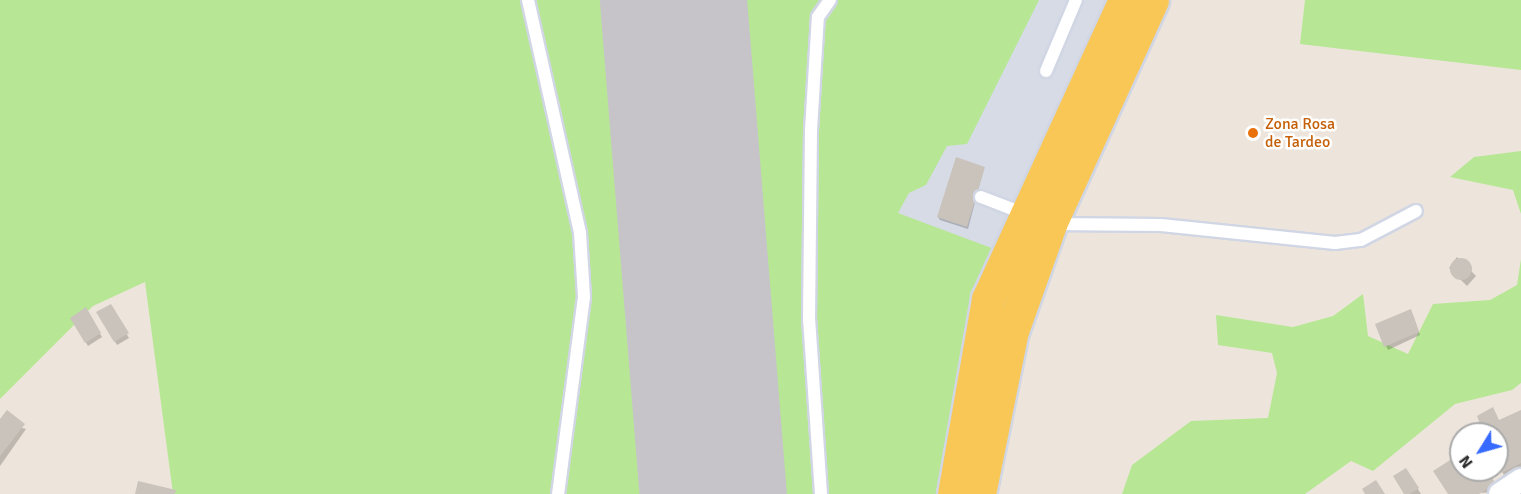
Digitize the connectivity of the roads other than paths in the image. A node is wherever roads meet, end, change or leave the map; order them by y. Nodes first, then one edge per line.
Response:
1 (528, 0) edge
2 (830, 0) edge
3 (1076, 0) edge
4 (1125, 0) edge
5 (1152, 0) edge
6 (1046, 71) dead end
7 (981, 197) dead end
8 (1416, 211) dead end
9 (1037, 219) junction
10 (1521, 480) edge
11 (558, 494) edge
12 (821, 494) edge
13 (954, 494) edge
14 (979, 494) edge
15 (1500, 494) edge

1 - 11 lane
2 - 12 lane
3 - 6 lane
4 - 9 main road
5 - 9 main road
7 - 9 lane
8 - 9 lane
9 - 13 main road
9 - 14 main road
10 - 15 street

